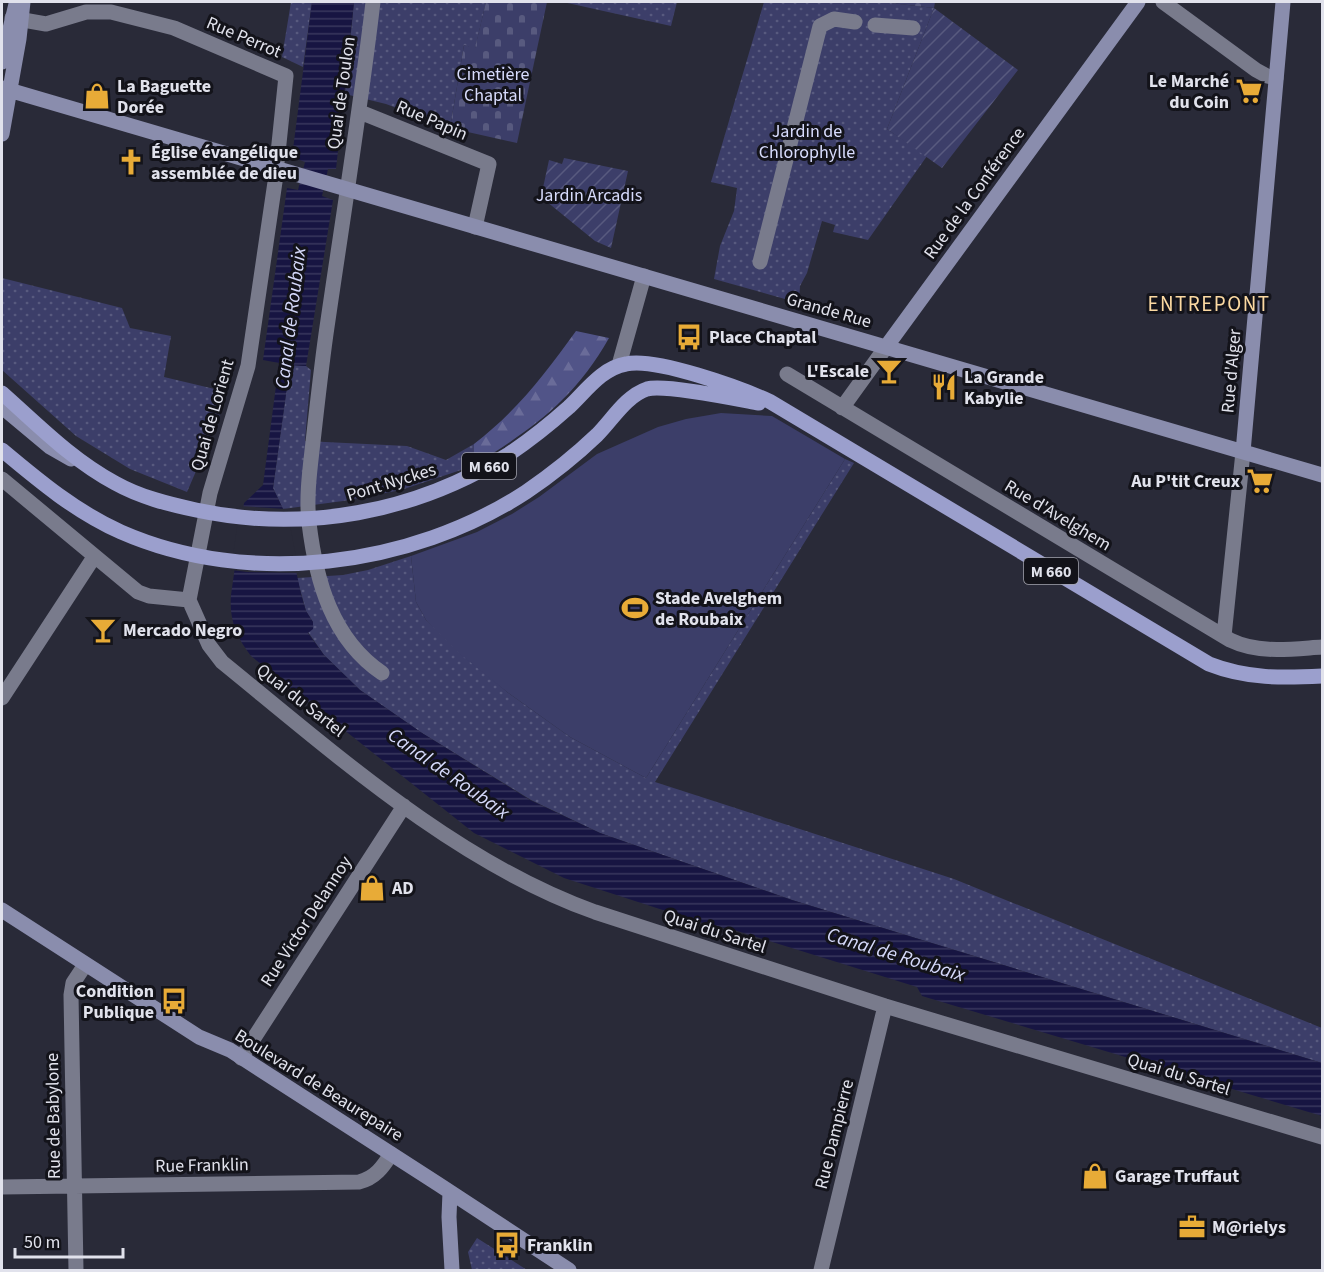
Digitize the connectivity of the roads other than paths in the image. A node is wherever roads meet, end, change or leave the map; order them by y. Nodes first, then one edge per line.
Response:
1 (17, 2) edge
2 (22, 2) edge
3 (373, 2) edge
4 (1138, 2) edge
5 (1163, 2) edge
6 (1283, 2) edge
7 (103, 6) edge
8 (855, 22) dead end
9 (10, 25) edge
10 (875, 25) dead end
11 (913, 28) dead end
12 (2, 62) edge
13 (286, 76) joint
14 (1276, 78) junction
15 (5, 90) edge
16 (360, 112) junction
17 (2, 134) edge
18 (275, 168) junction
19 (347, 190) junction
20 (475, 227) junction
21 (760, 262) dead end
22 (644, 276) junction
23 (886, 347) junction
24 (619, 365) junction
25 (787, 374) dead end
26 (2, 393) edge
27 (2, 407) edge
28 (842, 408) junction
29 (796, 417) junction
30 (2, 450) edge
31 (1243, 452) junction
32 (88, 466) junction
33 (1323, 475) edge
34 (2, 480) edge
35 (2, 496) edge
36 (26, 500) junction
37 (94, 557) junction
38 (189, 600) junction
39 (1224, 636) junction
40 (1323, 647) edge
41 (382, 673) dead end
42 (1323, 676) edge
43 (2, 698) edge
44 (404, 806) junction
45 (2, 912) edge
46 (85, 965) junction
47 (885, 1006) junction
48 (241, 1058) junction
49 (1323, 1137) edge
50 (391, 1154) junction
51 (74, 1186) junction
52 (2, 1187) edge
53 (450, 1192) junction
54 (76, 1270) edge
55 (452, 1270) edge
56 (569, 1270) edge
57 (821, 1270) edge

1 - 9 street
2 - 9 street
3 - 16 street, Quai de Toulon
4 - 23 street, Rue de la Conférence
5 - 14 street
6 - 14 street, Rue d'Alger
7 - 9 street, Rue Perrot
7 - 13 street, Rue Perrot
8 - 21 street
9 - 12 street
9 - 15 street
10 - 11 street
13 - 18 street, Quai de Lorient
14 - 31 street, Rue d'Alger
15 - 17 street
15 - 18 street
16 - 19 street, Quai de Toulon
16 - 20 street, Rue Papin
18 - 19 street, Grande Rue
18 - 38 street, Quai de Lorient
19 - 20 street, Grande Rue
19 - 41 street, Quai de Toulon
20 - 22 street, Grande Rue
22 - 23 street, Grande Rue
22 - 24 street
23 - 28 street, Rue de la Conférence
23 - 31 street, Grande Rue
24 - 29 main road, M 660
24 - 32 main road, Pont Nyckes / M 660
25 - 28 street, Rue d'Avelghem
26 - 32 main road, M 660
27 - 32 street
28 - 39 street, Rue d'Avelghem
29 - 30 main road, M 660
29 - 42 main road, M 660
31 - 33 street, Grande Rue
31 - 39 street, Rue d'Alger
34 - 36 street
35 - 36 street
36 - 37 street
37 - 38 street
37 - 43 street
38 - 44 street, Quai du Sartel
39 - 40 street, Rue d'Avelghem
44 - 47 street, Quai du Sartel
44 - 48 street, Rue Victor Delannoy
45 - 46 street, Boulevard de Beaurepaire
46 - 48 street, Boulevard de Beaurepaire
46 - 51 street, Rue de Babylone
47 - 49 street, Quai du Sartel
47 - 57 street, Rue Dampierre
48 - 50 street, Boulevard de Beaurepaire
50 - 51 street, Rue Franklin
50 - 53 street, Boulevard de Beaurepaire
51 - 52 street, Rue Franklin
51 - 54 street, Rue de Babylone
53 - 55 street
53 - 56 street, Boulevard de Beaurepaire

